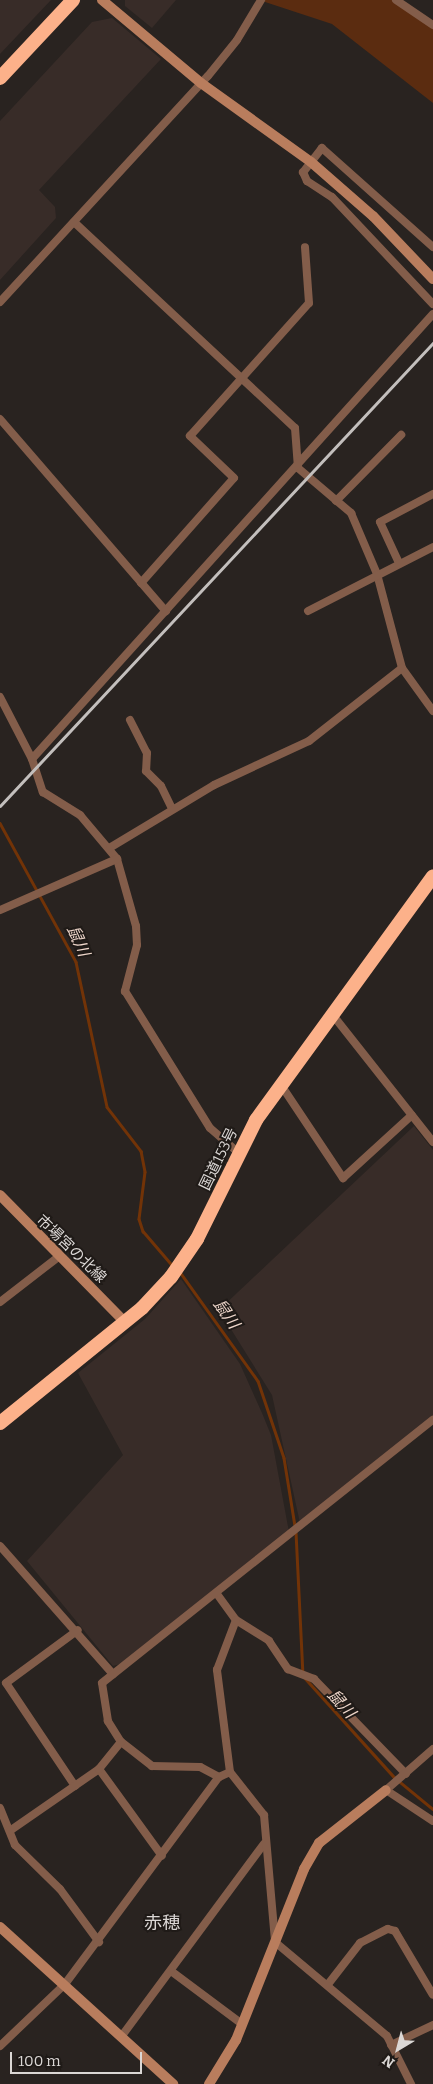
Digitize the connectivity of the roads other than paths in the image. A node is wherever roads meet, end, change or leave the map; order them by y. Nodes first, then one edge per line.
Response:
1 (63, 0) edge
2 (73, 0) edge
3 (102, 0) edge
4 (261, 0) edge
5 (396, 0) edge
6 (433, 25) edge
7 (0, 68) edge
8 (0, 78) edge
9 (201, 83) junction
10 (311, 162) junction
11 (74, 222) junction
12 (305, 247) dead end
13 (433, 247) edge
14 (433, 278) edge
15 (0, 302) edge
16 (433, 304) edge
17 (433, 314) edge
18 (241, 376) junction
19 (0, 419) edge
20 (401, 435) dead end
21 (298, 468) junction
22 (433, 494) edge
23 (336, 501) junction
24 (433, 547) edge
25 (399, 563) junction
26 (377, 574) junction
27 (141, 583) junction
28 (166, 611) junction
29 (308, 611) dead end
30 (402, 668) junction
31 (1, 701) edge
32 (433, 711) edge
33 (130, 720) dead end
34 (32, 759) junction
35 (172, 809) junction
36 (111, 847) junction
37 (117, 859) junction
38 (433, 876) edge
39 (0, 910) edge
40 (332, 1014) junction
41 (281, 1085) junction
42 (412, 1115) junction
43 (433, 1142) edge
44 (238, 1152) junction
45 (0, 1195) edge
46 (57, 1258) junction
47 (0, 1302) edge
48 (125, 1322) junction
49 (433, 1420) edge
50 (0, 1423) edge
51 (0, 1546) edge
52 (217, 1594) junction
53 (236, 1620) junction
54 (78, 1630) junction
55 (113, 1674) junction
56 (121, 1742) junction
57 (433, 1750) edge
58 (99, 1769) junction
59 (230, 1772) junction
60 (404, 1776) junction
61 (219, 1777) junction
62 (75, 1786) junction
63 (390, 1787) junction
64 (0, 1808) edge
65 (433, 1821) edge
66 (11, 1830) junction
67 (264, 1844) junction
68 (162, 1856) junction
69 (0, 1927) edge
70 (99, 1942) junction
71 (275, 1942) junction
72 (171, 1971) junction
73 (328, 1983) junction
74 (65, 1984) junction
75 (433, 1995) edge
76 (242, 2024) junction
77 (433, 2025) edge
78 (121, 2037) junction
79 (391, 2045) junction
80 (0, 2046) edge
81 (172, 2084) edge
82 (209, 2084) edge
83 (411, 2084) edge

1 - 7 highway
2 - 8 highway
3 - 9 street
4 - 9 street
5 - 6 street
9 - 10 street
9 - 11 street
10 - 13 street
10 - 14 street
10 - 16 street
11 - 15 street
11 - 18 street
12 - 18 street
17 - 21 street
18 - 21 street
18 - 27 street
19 - 27 street
20 - 23 street
21 - 23 street
21 - 28 street
22 - 25 street
23 - 26 street
24 - 25 street
25 - 26 street
26 - 29 street
26 - 30 street
27 - 28 street
28 - 34 street
30 - 32 street
30 - 35 street
31 - 34 street
33 - 35 street
34 - 36 street
35 - 36 street
36 - 37 street
37 - 39 street
37 - 44 street
38 - 40 highway, 国道153号
40 - 41 highway, 国道153号
40 - 42 street
41 - 42 street
41 - 44 highway, 国道153号
42 - 43 street
44 - 48 highway, 国道153号
45 - 46 street, 市場宮の北線
46 - 47 street
46 - 48 street, 市場宮の北線
48 - 50 highway, 国道153号
49 - 52 street
51 - 54 street
52 - 53 street
52 - 55 street
53 - 59 street
53 - 60 street
54 - 55 street
54 - 62 street
55 - 56 street
56 - 58 street
56 - 61 street
57 - 60 street
58 - 62 street
58 - 68 street
59 - 61 street
59 - 67 street
60 - 63 street
61 - 68 street
62 - 66 street
63 - 65 street
63 - 71 street
64 - 66 street
66 - 70 street
67 - 71 street
67 - 72 street
68 - 70 street
69 - 74 street
70 - 74 street
71 - 73 street
71 - 76 street
72 - 76 street
72 - 78 street
73 - 75 street
73 - 79 street
74 - 78 street
74 - 80 street
76 - 82 street
77 - 79 street
78 - 81 street
79 - 83 street

